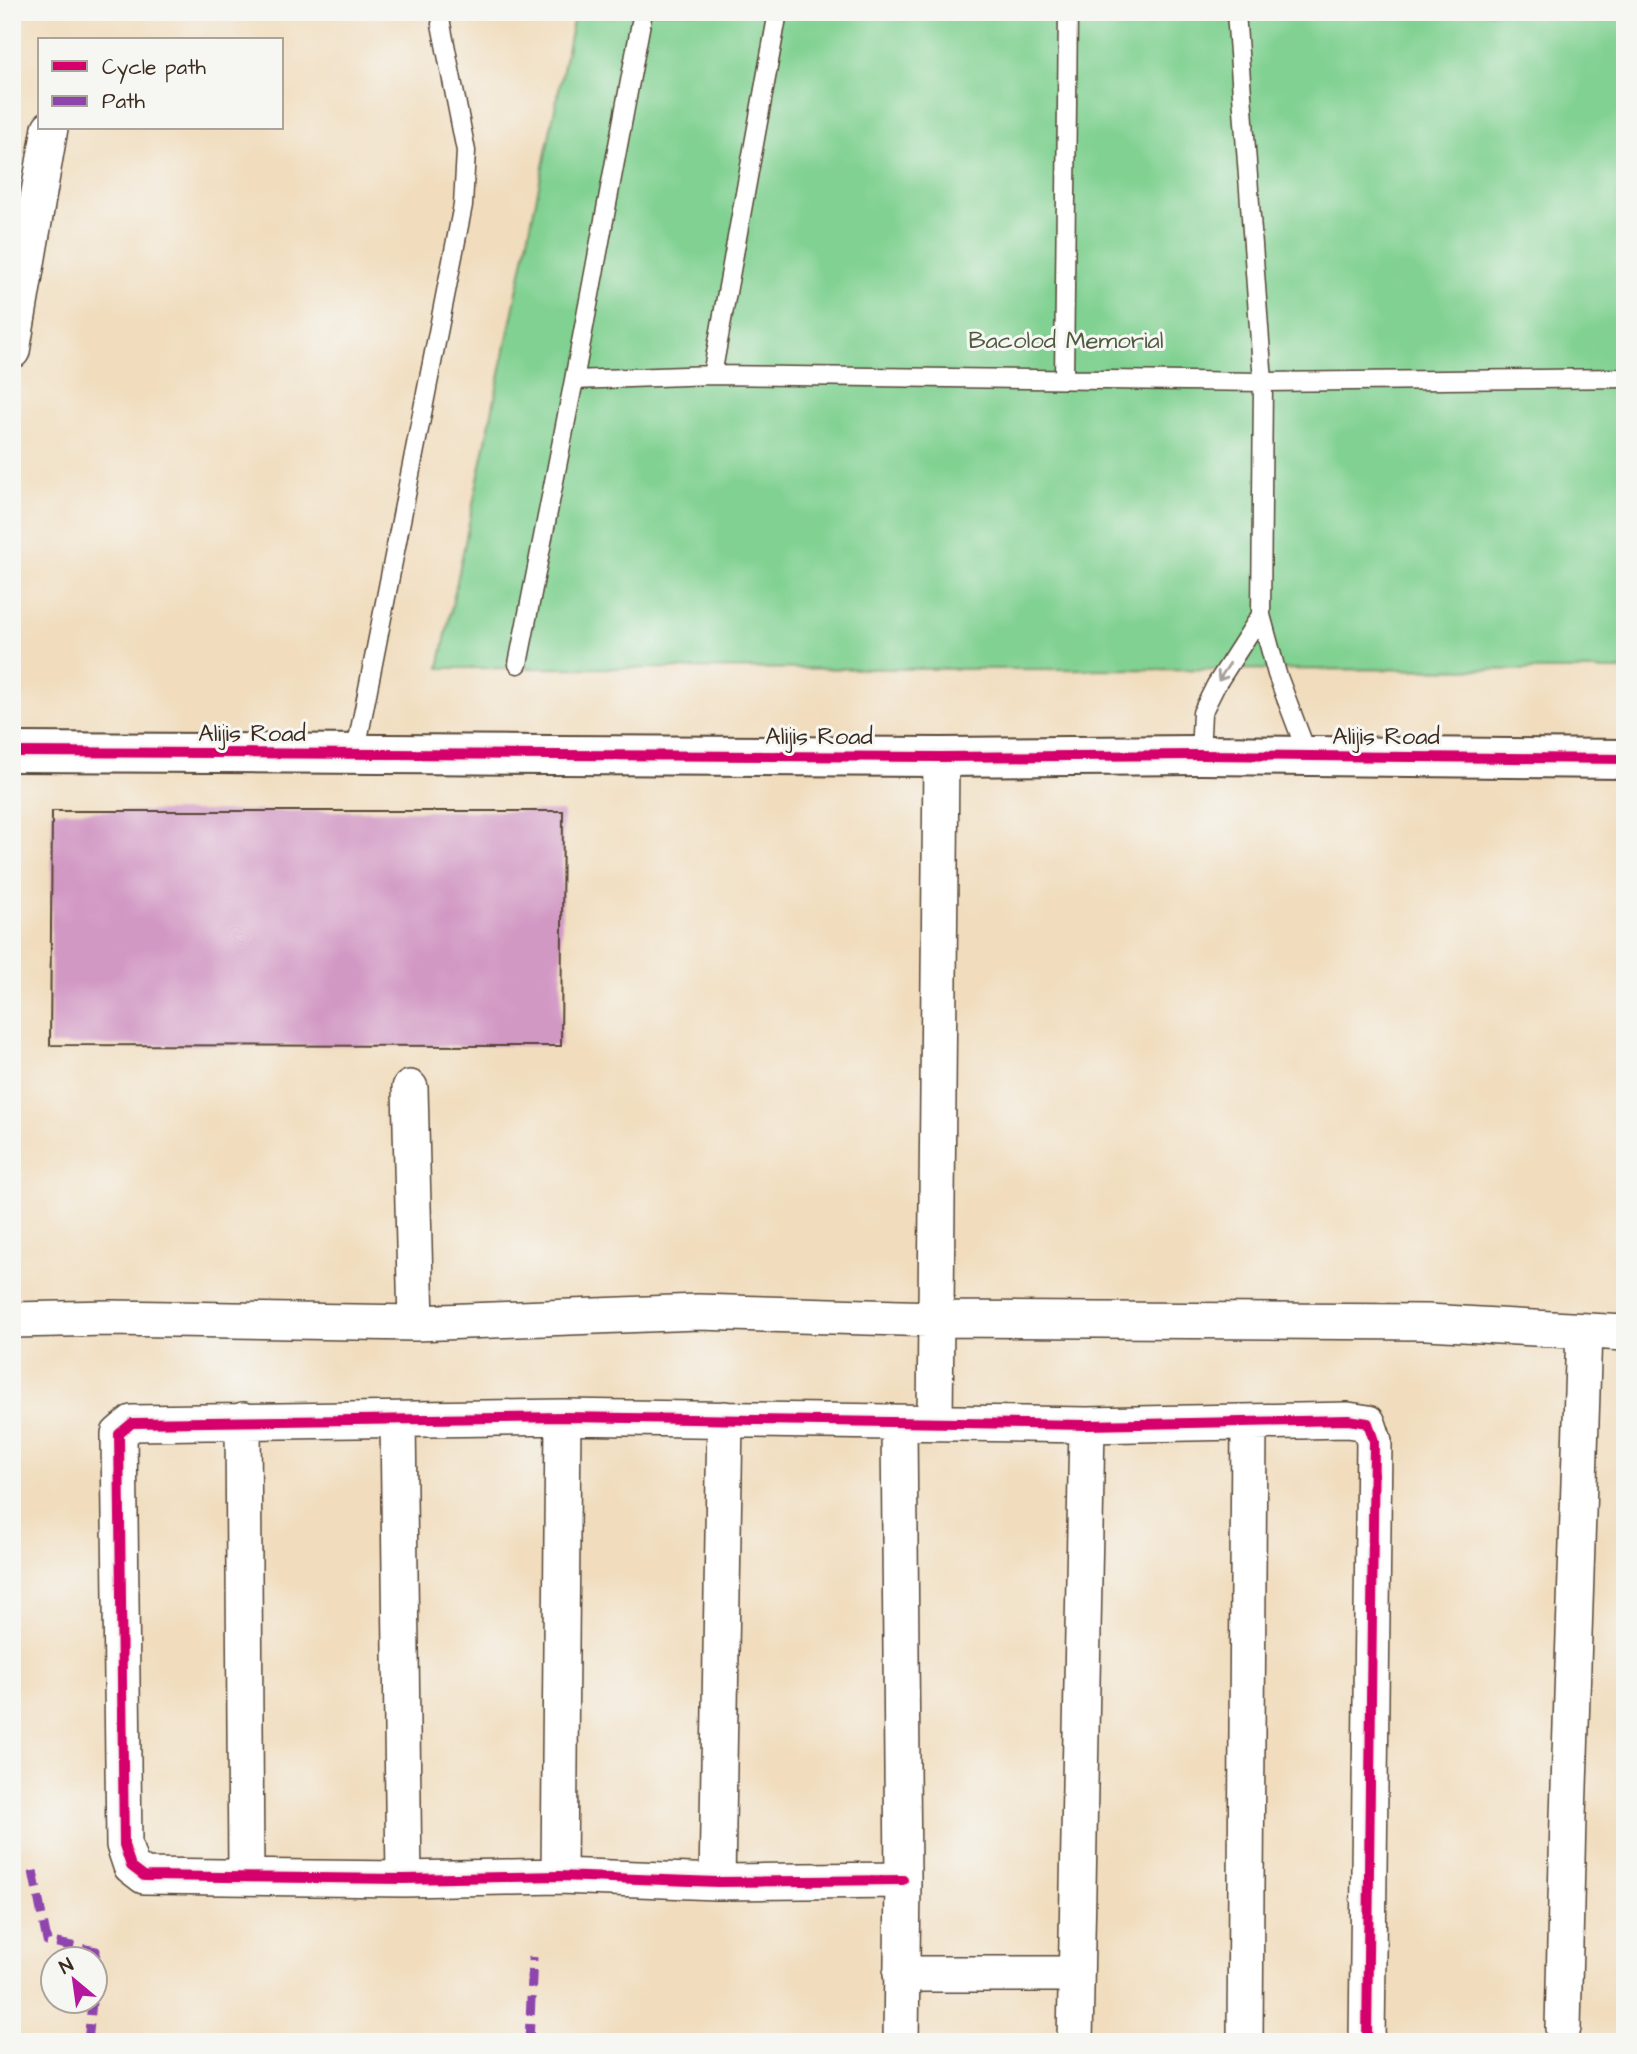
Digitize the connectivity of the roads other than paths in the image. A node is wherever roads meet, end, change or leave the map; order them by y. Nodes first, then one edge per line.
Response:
1 (643, 12) edge
2 (778, 12) edge
3 (1068, 12) edge
4 (1236, 12) edge
5 (441, 24) dead end
6 (51, 130) edge
7 (12, 351) edge
8 (712, 375) junction
9 (1625, 378) edge
10 (1064, 379) junction
11 (574, 380) junction
12 (1263, 382) junction
13 (1261, 615) junction
14 (518, 664) dead end
15 (12, 752) edge
16 (355, 755) junction
17 (1200, 755) junction
18 (1308, 756) junction
19 (941, 757) junction
20 (1625, 759) edge
21 (410, 1088) dead end
22 (936, 1319) junction
23 (12, 1320) edge
24 (416, 1323) junction
25 (1584, 1331) junction
26 (1625, 1333) edge
27 (563, 1417) junction
28 (725, 1419) junction
29 (243, 1420) junction
30 (398, 1421) junction
31 (899, 1423) junction
32 (935, 1423) junction
33 (1249, 1423) junction
34 (1087, 1426) junction
35 (559, 1876) junction
36 (246, 1877) junction
37 (404, 1879) junction
38 (903, 1880) junction
39 (717, 1882) junction
40 (901, 1974) junction
41 (1075, 1974) junction
42 (1563, 2028) dead end
43 (901, 2042) edge
44 (1075, 2042) edge
45 (1245, 2042) edge
46 (1367, 2042) edge

1 - 11 lane
2 - 8 lane
3 - 10 lane
4 - 12 lane
5 - 16 lane
6 - 7 street
8 - 10 lane
8 - 11 lane
9 - 12 lane
10 - 12 lane
11 - 14 lane
12 - 13 lane
13 -> 17 lane
13 - 18 lane
15 - 16 main road, Alijis Road
16 - 19 main road, Alijis Road
17 - 18 main road, Alijis Road
17 - 19 main road, Alijis Road
18 - 20 main road, Alijis Road
19 - 22 street
21 - 24 street
22 - 24 street
22 - 25 street
22 - 32 street
23 - 24 street
25 - 26 street
25 - 42 street
27 - 28 street
27 - 30 street
27 - 35 street
28 - 31 street
28 - 39 street
29 - 30 street
29 - 36 street
29 - 36 street
30 - 37 street
31 - 32 street
31 - 38 street
32 - 34 street
33 - 34 street
33 - 45 street
33 - 46 street
34 - 41 street
35 - 37 street
35 - 39 street
36 - 37 street
38 - 39 street
38 - 40 street
40 - 41 street
40 - 43 street
41 - 44 street

